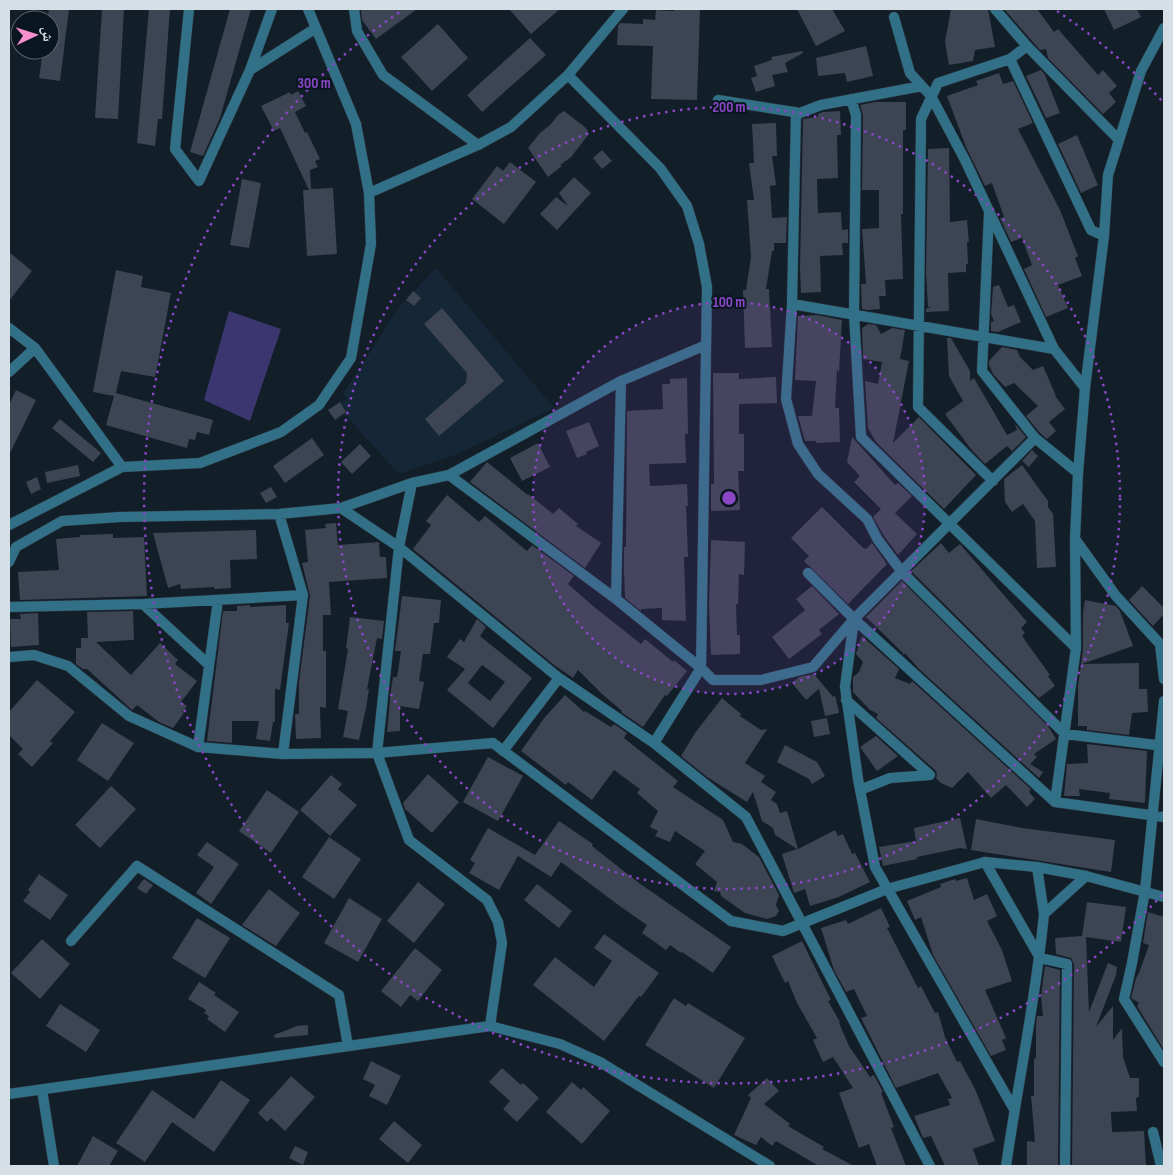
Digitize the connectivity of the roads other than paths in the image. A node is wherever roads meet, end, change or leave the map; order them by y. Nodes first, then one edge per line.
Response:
1 (189, 9) edge
2 (272, 9) edge
3 (308, 9) edge
4 (354, 9) edge
5 (995, 9) edge
6 (620, 10) edge
7 (894, 16) dead end
8 (316, 28) junction
9 (1164, 28) edge
10 (1027, 46) junction
11 (1010, 59) junction
12 (250, 70) junction
13 (568, 75) junction
14 (922, 86) junction
15 (932, 96) junction
16 (851, 99) junction
17 (718, 100) dead end
18 (796, 112) junction
19 (1119, 140) junction
20 (478, 146) junction
21 (369, 193) junction
22 (990, 212) junction
23 (1104, 236) junction
24 (792, 304) junction
25 (854, 314) junction
26 (919, 325) junction
27 (9, 328) edge
28 (984, 336) junction
29 (706, 345) junction
30 (34, 348) junction
31 (1054, 348) junction
32 (9, 372) edge
33 (621, 381) junction
34 (1086, 388) junction
35 (1035, 438) junction
36 (122, 468) junction
37 (1078, 473) junction
38 (449, 475) junction
39 (993, 481) junction
40 (412, 483) junction
41 (341, 508) junction
42 (279, 514) junction
43 (951, 523) junction
44 (9, 525) edge
45 (1075, 539) junction
46 (399, 547) junction
47 (9, 562) edge
48 (902, 572) junction
49 (808, 573) dead end
50 (303, 594) junction
51 (616, 599) junction
52 (218, 600) junction
53 (143, 604) junction
54 (9, 607) edge
55 (854, 619) junction
56 (1162, 646) edge
57 (1076, 648) junction
58 (9, 657) edge
59 (209, 665) junction
60 (701, 668) junction
61 (559, 678) junction
62 (1164, 679) edge
63 (846, 700) junction
64 (1164, 701) edge
65 (1065, 734) junction
66 (654, 743) junction
67 (1162, 745) edge
68 (198, 748) junction
69 (504, 751) junction
70 (377, 753) junction
71 (282, 754) junction
72 (860, 790) junction
73 (1056, 802) junction
74 (1153, 816) junction
75 (1164, 817) edge
76 (985, 862) junction
77 (1037, 867) junction
78 (1086, 876) junction
79 (887, 889) junction
80 (1145, 891) junction
81 (1164, 896) edge
82 (1164, 903) edge
83 (1044, 914) junction
84 (802, 925) junction
85 (71, 941) dead end
86 (1040, 958) junction
87 (490, 1026) junction
88 (348, 1046) junction
89 (1164, 1062) edge
90 (42, 1090) junction
91 (9, 1094) edge
92 (1014, 1110) junction
93 (1152, 1132) dead end
94 (54, 1166) edge
95 (770, 1166) edge
96 (930, 1166) edge
97 (1006, 1166) edge
98 (1065, 1166) edge
99 (1161, 1166) edge

1 - 12 street
2 - 12 street
3 - 8 street
4 - 20 street
5 - 10 street
6 - 13 street
7 - 14 street
8 - 12 street
8 - 21 street
9 - 19 street
10 - 11 street
10 - 19 street
11 - 15 street
11 - 23 street
13 - 20 street
13 - 29 street
14 - 15 street
14 - 16 street
15 - 22 street
15 - 26 street
16 - 18 street
16 - 25 street
17 - 18 street
18 - 24 street
19 - 23 street
20 - 21 street
21 - 36 street
22 - 28 street
22 - 31 street
23 - 34 street
24 - 25 street
24 - 48 street
25 - 26 street
25 - 43 street
26 - 28 street
26 - 39 street
27 - 30 street
28 - 31 street
28 - 35 street
29 - 33 street
29 - 60 street
30 - 32 street
30 - 36 street
31 - 34 street
33 - 38 street
33 - 51 street
34 - 37 street
35 - 37 street
35 - 39 street
36 - 44 street
37 - 45 street
38 - 40 street
38 - 51 street
39 - 43 street
40 - 41 street
40 - 46 street
41 - 42 street
41 - 46 street
42 - 47 street
42 - 50 street
43 - 48 street
43 - 57 street
45 - 56 street
45 - 57 street
46 - 61 street
46 - 70 street
48 - 55 street
48 - 65 street
49 - 55 street
50 - 52 street
50 - 71 street
51 - 60 street
52 - 53 street
52 - 59 street
53 - 54 street
53 - 59 street
55 - 60 street
55 - 63 street
55 - 73 street
56 - 62 street
57 - 65 street
58 - 68 street
59 - 68 street
60 - 66 street
61 - 66 street
61 - 69 street
63 - 72 street
63 - 72 street
64 - 67 street
65 - 67 street
65 - 73 street
66 - 84 street
67 - 74 street
68 - 71 street
69 - 70 street
69 - 84 street
70 - 71 street
70 - 87 street
72 - 79 street
73 - 74 street
74 - 75 street
74 - 80 street
76 - 77 street
76 - 79 street
76 - 86 street
77 - 78 street
77 - 83 street
78 - 80 street
78 - 83 street
79 - 84 street
79 - 92 street
80 - 81 street
80 - 82 street
80 - 89 street
83 - 86 street
84 - 96 street
85 - 88 street
86 - 92 street
86 - 98 street
87 - 88 street
87 - 95 street
88 - 90 street
90 - 91 street
90 - 94 street
92 - 97 street
93 - 99 street

